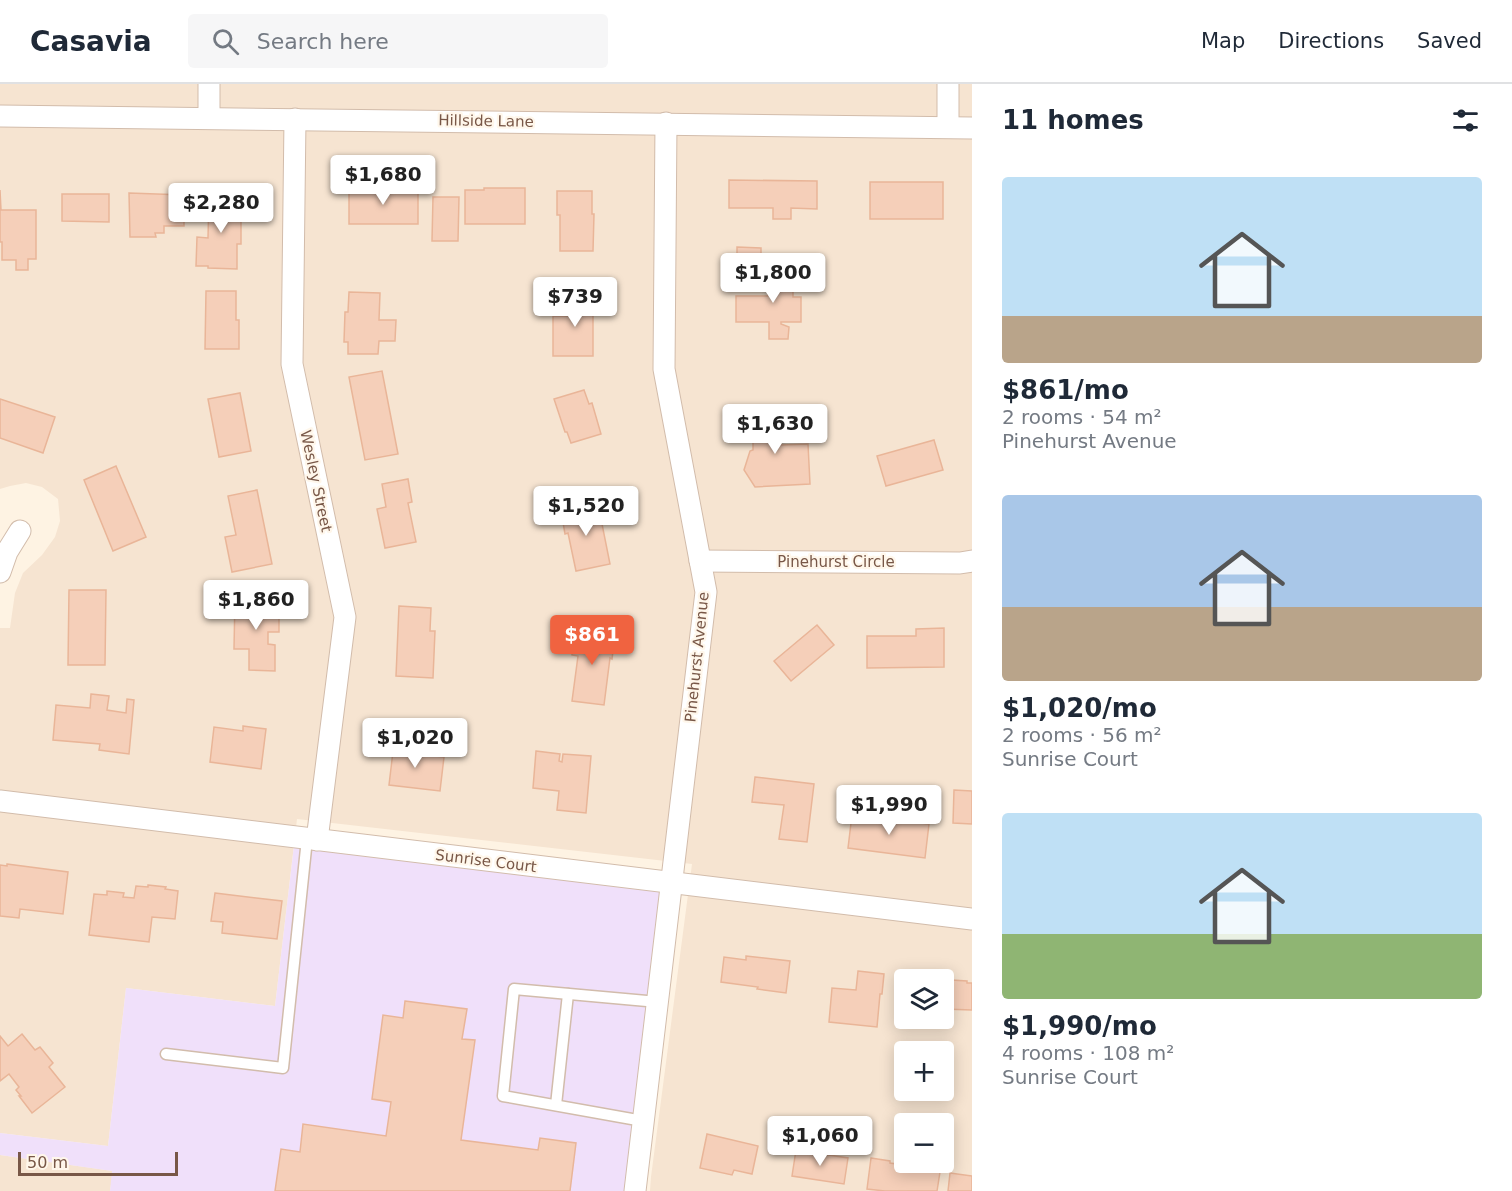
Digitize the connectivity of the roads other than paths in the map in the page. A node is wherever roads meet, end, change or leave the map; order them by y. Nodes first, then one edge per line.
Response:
1 (209, 84) edge
2 (948, 84) edge
3 (0, 116) edge
4 (209, 118) junction
5 (294, 119) junction
6 (666, 123) junction
7 (948, 127) junction
8 (972, 128) edge
9 (20, 531) dead end
10 (700, 561) junction
11 (972, 561) edge
12 (0, 572) edge
13 (0, 801) edge
14 (312, 839) junction
15 (672, 883) junction
16 (972, 919) edge
17 (568, 994) junction
18 (658, 1002) junction
19 (166, 1054) dead end
20 (556, 1105) junction
21 (644, 1121) junction
22 (635, 1191) edge

1 - 4 street
2 - 7 street
3 - 4 street, Hillside Lane
4 - 5 street, Hillside Lane
5 - 6 street, Hillside Lane
5 - 14 street, Wesley Street
6 - 7 street, Hillside Lane
6 - 10 street, Pinehurst Avenue
7 - 8 street, Hillside Lane
9 - 12 street
10 - 11 street, Pinehurst Circle
10 - 15 street, Pinehurst Avenue
13 - 14 street, Sunrise Court
14 - 15 street, Sunrise Court
14 - 19 lane
15 - 16 street, Sunrise Court
15 - 18 street, Pinehurst Avenue
17 - 18 lane
17 - 20 lane
17 - 20 lane
18 - 21 street, Pinehurst Avenue
20 - 21 lane
21 - 22 street, Pinehurst Avenue

